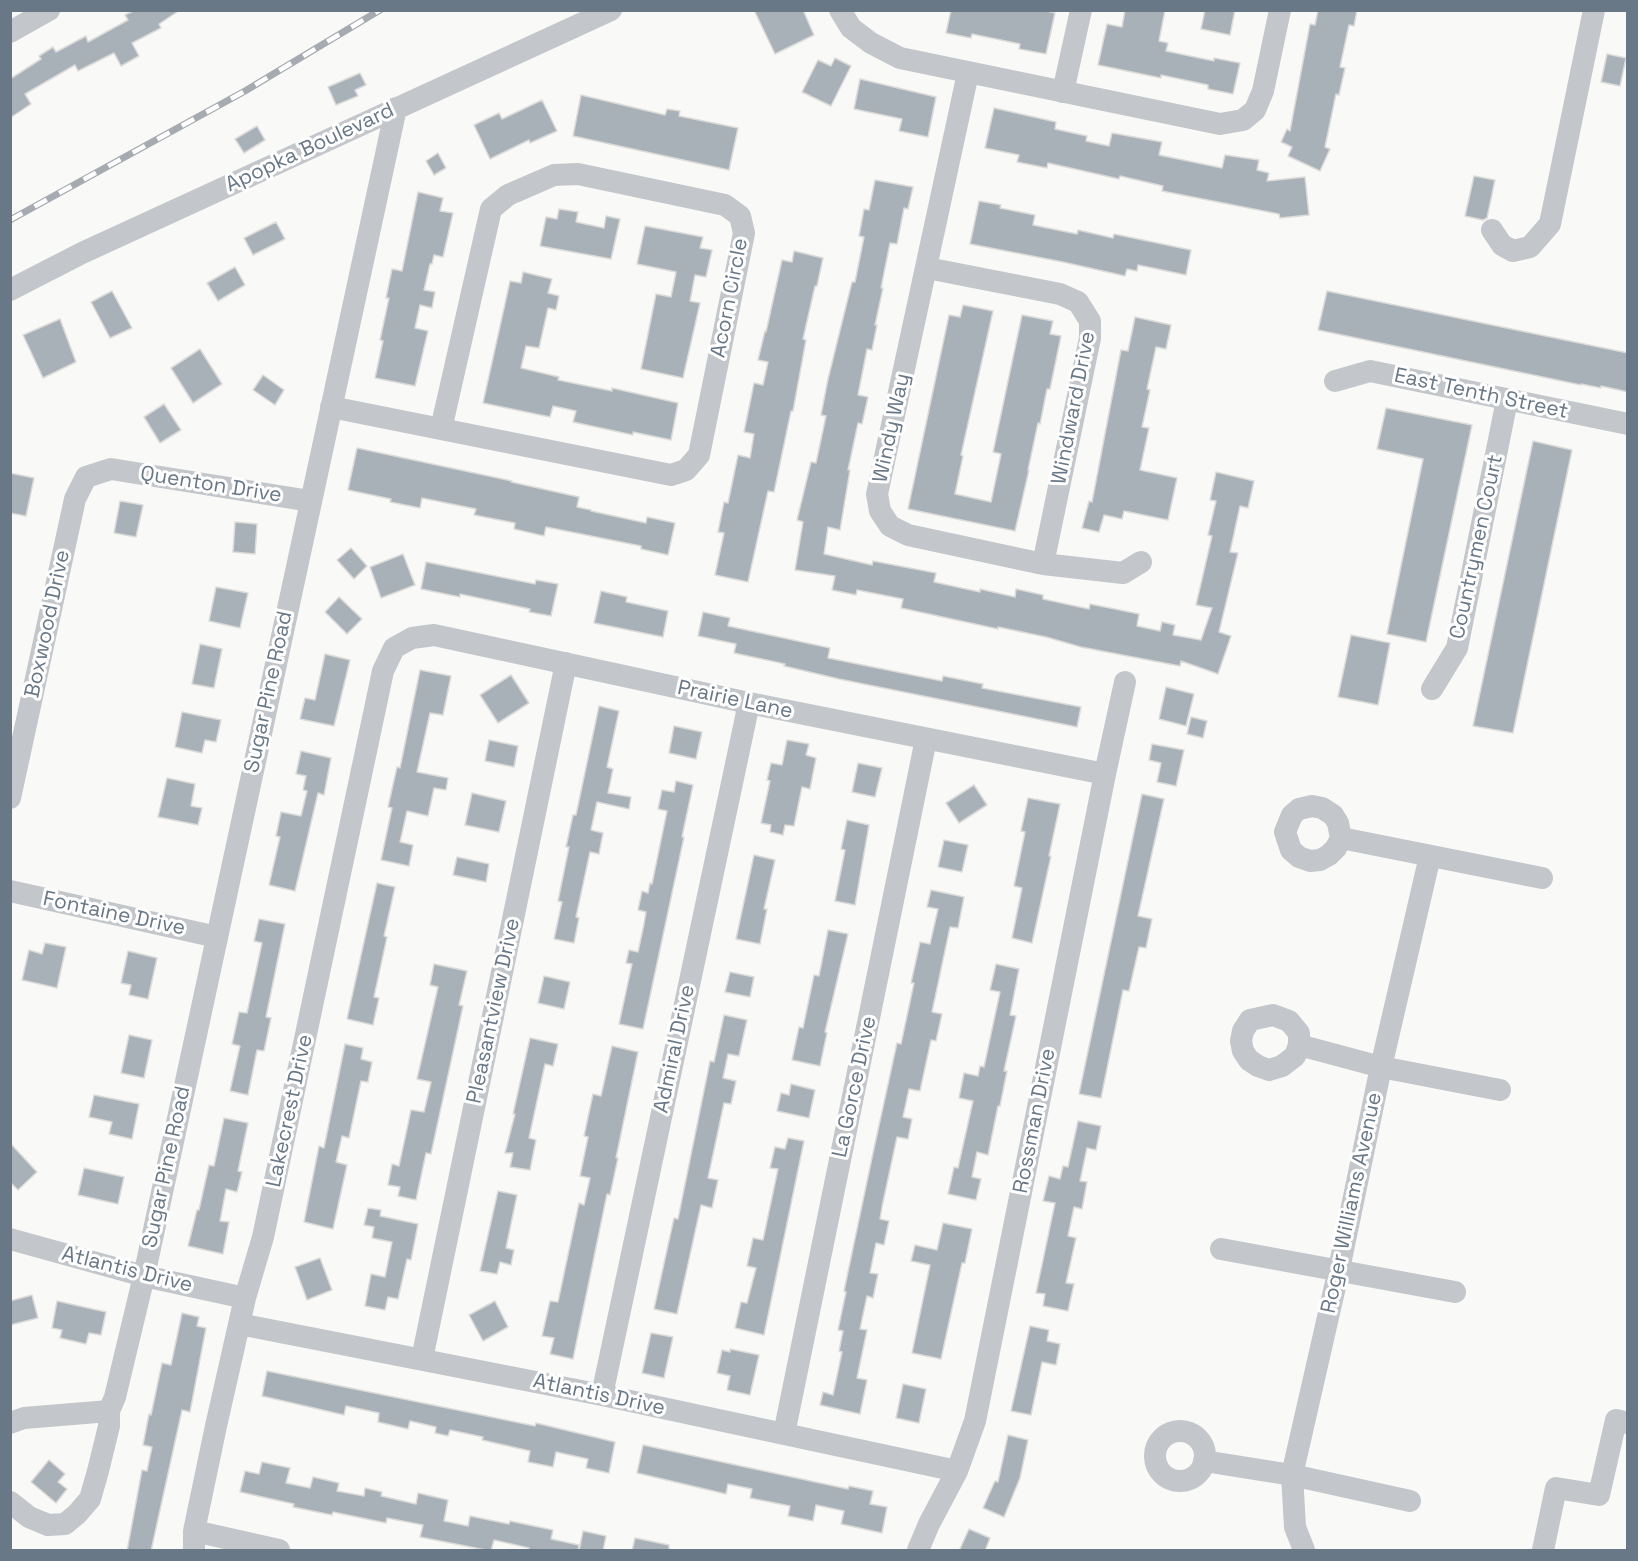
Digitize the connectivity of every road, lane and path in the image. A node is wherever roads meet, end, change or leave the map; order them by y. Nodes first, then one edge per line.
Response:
1 (49, 10) edge
2 (611, 10) edge
3 (840, 10) edge
4 (1081, 10) edge
5 (1280, 10) edge
6 (1594, 10) edge
7 (21, 21) edge
8 (968, 73) junction
9 (1063, 92) junction
10 (396, 108) junction
11 (1492, 230) dead end
12 (927, 268) junction
13 (10, 290) edge
14 (1335, 381) dead end
15 (1507, 400) junction
16 (331, 407) junction
17 (1628, 424) edge
18 (441, 429) junction
19 (111, 469) joint
20 (310, 501) junction
21 (1141, 562) dead end
22 (1043, 564) junction
23 (566, 663) junction
24 (383, 671) joint
25 (1125, 682) dead end
26 (1432, 689) dead end
27 (749, 703) junction
28 (926, 739) junction
29 (1104, 774) junction
30 (10, 798) edge
31 (1341, 838) dead end
32 (1430, 856) junction
33 (1542, 878) dead end
34 (10, 891) edge
35 (217, 937) junction
36 (1299, 1045) dead end
37 (1381, 1066) junction
38 (1500, 1090) dead end
39 (10, 1239) edge
40 (1221, 1249) dead end
41 (1339, 1269) junction
42 (144, 1276) junction
43 (1455, 1292) dead end
44 (245, 1298) junction
45 (239, 1324) junction
46 (422, 1359) junction
47 (602, 1395) junction
48 (109, 1411) junction
49 (1628, 1423) edge
50 (10, 1424) edge
51 (784, 1434) junction
52 (1204, 1461) dead end
53 (957, 1471) junction
54 (1292, 1475) junction
55 (1410, 1501) dead end
56 (10, 1502) edge
57 (194, 1541) edge
58 (279, 1551) edge
59 (918, 1551) edge
60 (1304, 1551) edge
61 (1543, 1551) edge

1 - 7 street
2 - 10 street, Apopka Boulevard
3 - 8 street
4 - 9 street
5 - 9 street
6 - 11 street
8 - 9 street
8 - 12 street, Windy Way
10 - 13 street, Apopka Boulevard
10 - 16 street, Sugar Pine Road
12 - 22 street, Windy Way
12 - 22 street, Windward Drive
14 - 15 street, East Tenth Street
15 - 17 street, East Tenth Street
15 - 26 street, Countrymen Court
16 - 18 street, Acorn Circle
16 - 20 street, Sugar Pine Road
18 - 18 street, Acorn Circle
19 - 20 street, Quenton Drive
19 - 30 street, Boxwood Drive
20 - 35 street, Sugar Pine Road
21 - 22 street, Windy Way
23 - 24 street, Prairie Lane
23 - 27 street, Prairie Lane
23 - 46 street, Pleasantview Drive
24 - 44 street, Lakecrest Drive
25 - 29 street, Rossman Drive
27 - 28 street, Prairie Lane
27 - 47 street, Admiral Drive
28 - 29 street, Prairie Lane
28 - 51 street, La Gorce Drive
29 - 53 street, Rossman Drive
31 - 32 street
32 - 33 street
32 - 37 street, Roger Williams Avenue
34 - 35 street, Fontaine Drive
35 - 42 street, Sugar Pine Road
36 - 37 street
37 - 38 street
37 - 41 street, Roger Williams Avenue
39 - 42 street, Atlantis Drive
40 - 41 street
41 - 43 street
41 - 54 street, Roger Williams Avenue
42 - 44 street, Atlantis Drive
42 - 48 street, Sugar Pine Road
44 - 45 street, Lakecrest Drive
45 - 46 street, Atlantis Drive
45 - 57 street, Lakecrest Drive
46 - 47 street, Atlantis Drive
47 - 51 street, Atlantis Drive
48 - 50 street
48 - 56 street, Sugar Pine Road
49 - 61 street
51 - 53 street, Atlantis Drive
52 - 54 street
53 - 59 street, Rossman Drive
54 - 55 street
54 - 60 street, Roger Williams Avenue
57 - 58 street

